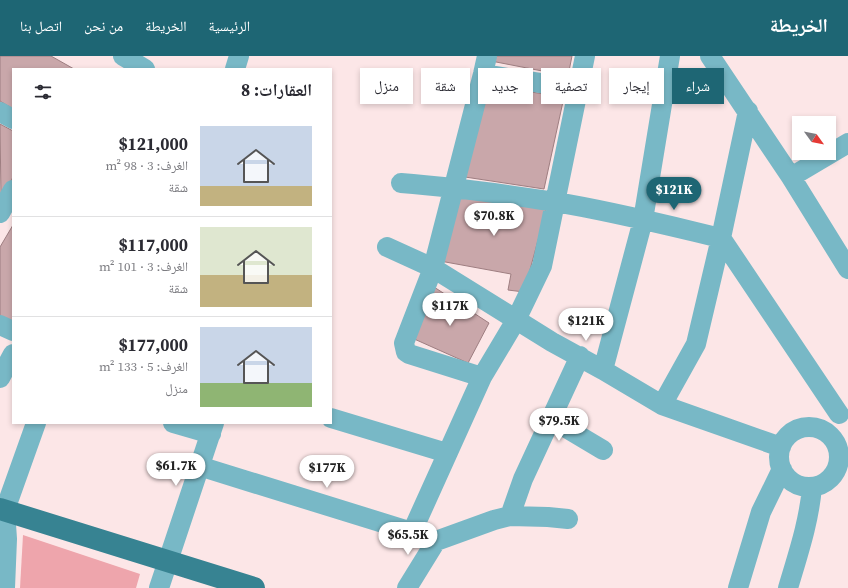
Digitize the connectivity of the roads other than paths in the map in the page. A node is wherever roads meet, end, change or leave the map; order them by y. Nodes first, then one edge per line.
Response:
1 (123, 56) edge
2 (153, 56) edge
3 (240, 56) edge
4 (585, 56) edge
5 (670, 56) edge
6 (710, 56) edge
7 (485, 65) edge
8 (143, 68) edge
9 (149, 68) edge
10 (235, 68) edge
11 (582, 68) edge
12 (541, 79) edge
13 (575, 104) edge
14 (748, 111) junction
15 (0, 112) edge
16 (12, 118) edge
17 (848, 143) edge
18 (791, 177) junction
19 (401, 183) dead end
20 (454, 187) junction
21 (12, 192) edge
22 (556, 202) junction
23 (0, 211) edge
24 (643, 220) junction
25 (721, 238) junction
26 (387, 247) dead end
27 (433, 268) junction
28 (848, 269) edge
29 (516, 320) junction
30 (0, 325) edge
31 (12, 331) edge
32 (12, 356) edge
33 (580, 356) junction
34 (603, 370) junction
35 (482, 377) junction
36 (0, 378) edge
37 (662, 405) junction
38 (843, 411) edge
39 (332, 418) edge
40 (551, 419) junction
41 (36, 424) edge
42 (180, 424) edge
43 (212, 429) edge
44 (818, 429) junction
45 (781, 447) junction
46 (603, 450) dead end
47 (447, 453) junction
48 (843, 462) edge
49 (199, 466) junction
50 (782, 469) junction
51 (812, 487) junction
52 (3, 509) edge
53 (510, 516) junction
54 (568, 519) dead end
55 (412, 532) junction
56 (436, 541) junction
57 (168, 561) junction
58 (5, 588) edge
59 (159, 588) edge
60 (254, 588) edge
61 (407, 588) edge
62 (738, 588) edge
63 (788, 588) edge

1 - 8 street
2 - 9 street
3 - 10 street
4 - 11 street
5 - 24 street
6 - 14 street
7 - 12 street
7 - 20 street
13 - 22 street
14 - 18 street
14 - 25 street
15 - 16 street
17 - 18 street
18 - 28 street
19 - 20 street
20 - 22 street
20 - 27 street
21 - 23 street
22 - 24 street
22 - 29 street
24 - 25 street
24 - 34 street
25 - 37 street
25 - 38 street
26 - 27 street
27 - 29 street
27 - 35 street
29 - 33 street
29 - 35 street
30 - 31 street
32 - 36 street
33 - 34 street
33 - 40 street
34 - 37 street
35 - 47 street
37 - 45 street
38 - 44 street
39 - 47 street
40 - 46 street
40 - 53 street
41 - 52 street
42 - 43 street
43 - 49 street
44 - 45 street
44 - 48 street
45 - 50 street
47 - 55 street
48 - 51 street
49 - 55 street
49 - 57 street
50 - 51 street
50 - 62 street
51 - 63 street
52 - 57 main road
52 - 58 street
53 - 54 street
53 - 56 street
55 - 56 street
56 - 61 street
57 - 59 street
57 - 60 main road

